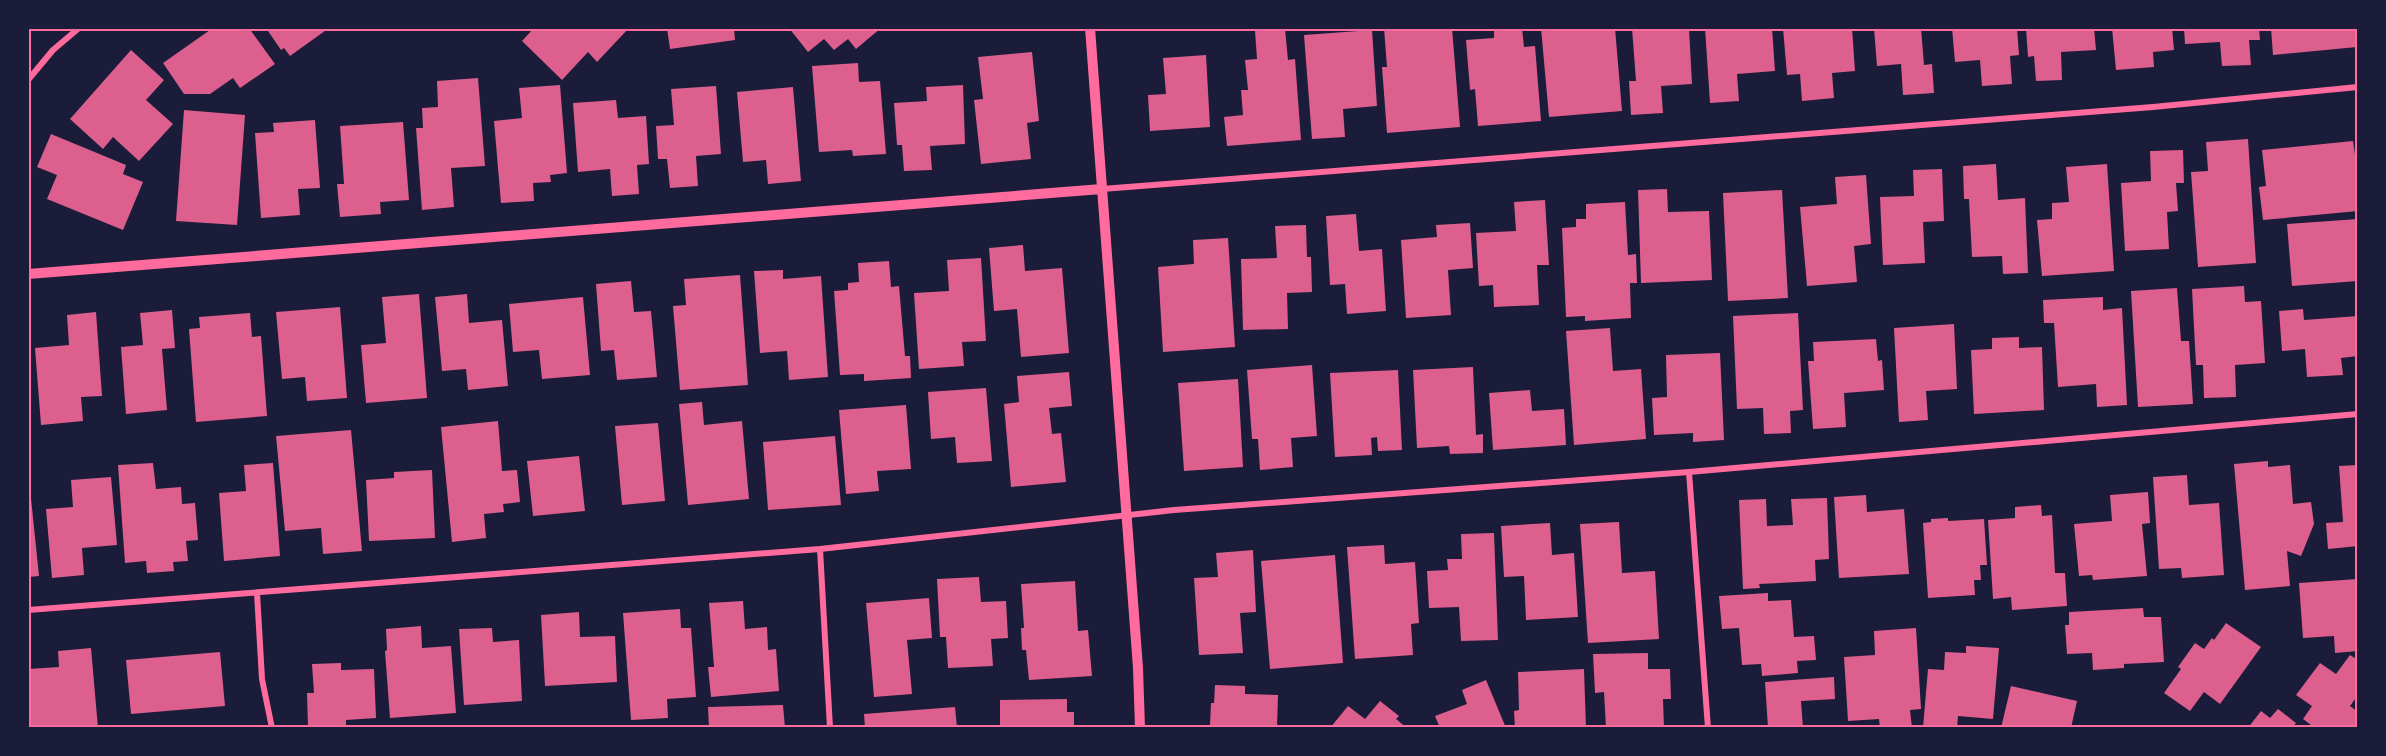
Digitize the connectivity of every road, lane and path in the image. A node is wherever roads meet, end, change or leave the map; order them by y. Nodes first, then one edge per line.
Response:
1 (79, 28) edge
2 (1090, 28) edge
3 (28, 80) edge
4 (2358, 87) edge
5 (1102, 189) junction
6 (28, 274) edge
7 (2358, 414) edge
8 (1689, 472) junction
9 (1127, 515) junction
10 (820, 549) junction
11 (257, 593) junction
12 (28, 610) edge
13 (272, 728) edge
14 (830, 728) edge
15 (1140, 728) edge
16 (1708, 728) edge

1 - 3 street
2 - 5 street
4 - 5 street
5 - 6 street
5 - 9 street
7 - 8 street
8 - 9 street
8 - 16 street
9 - 10 street
9 - 15 street
10 - 11 street
10 - 14 street
11 - 12 street
11 - 13 street

